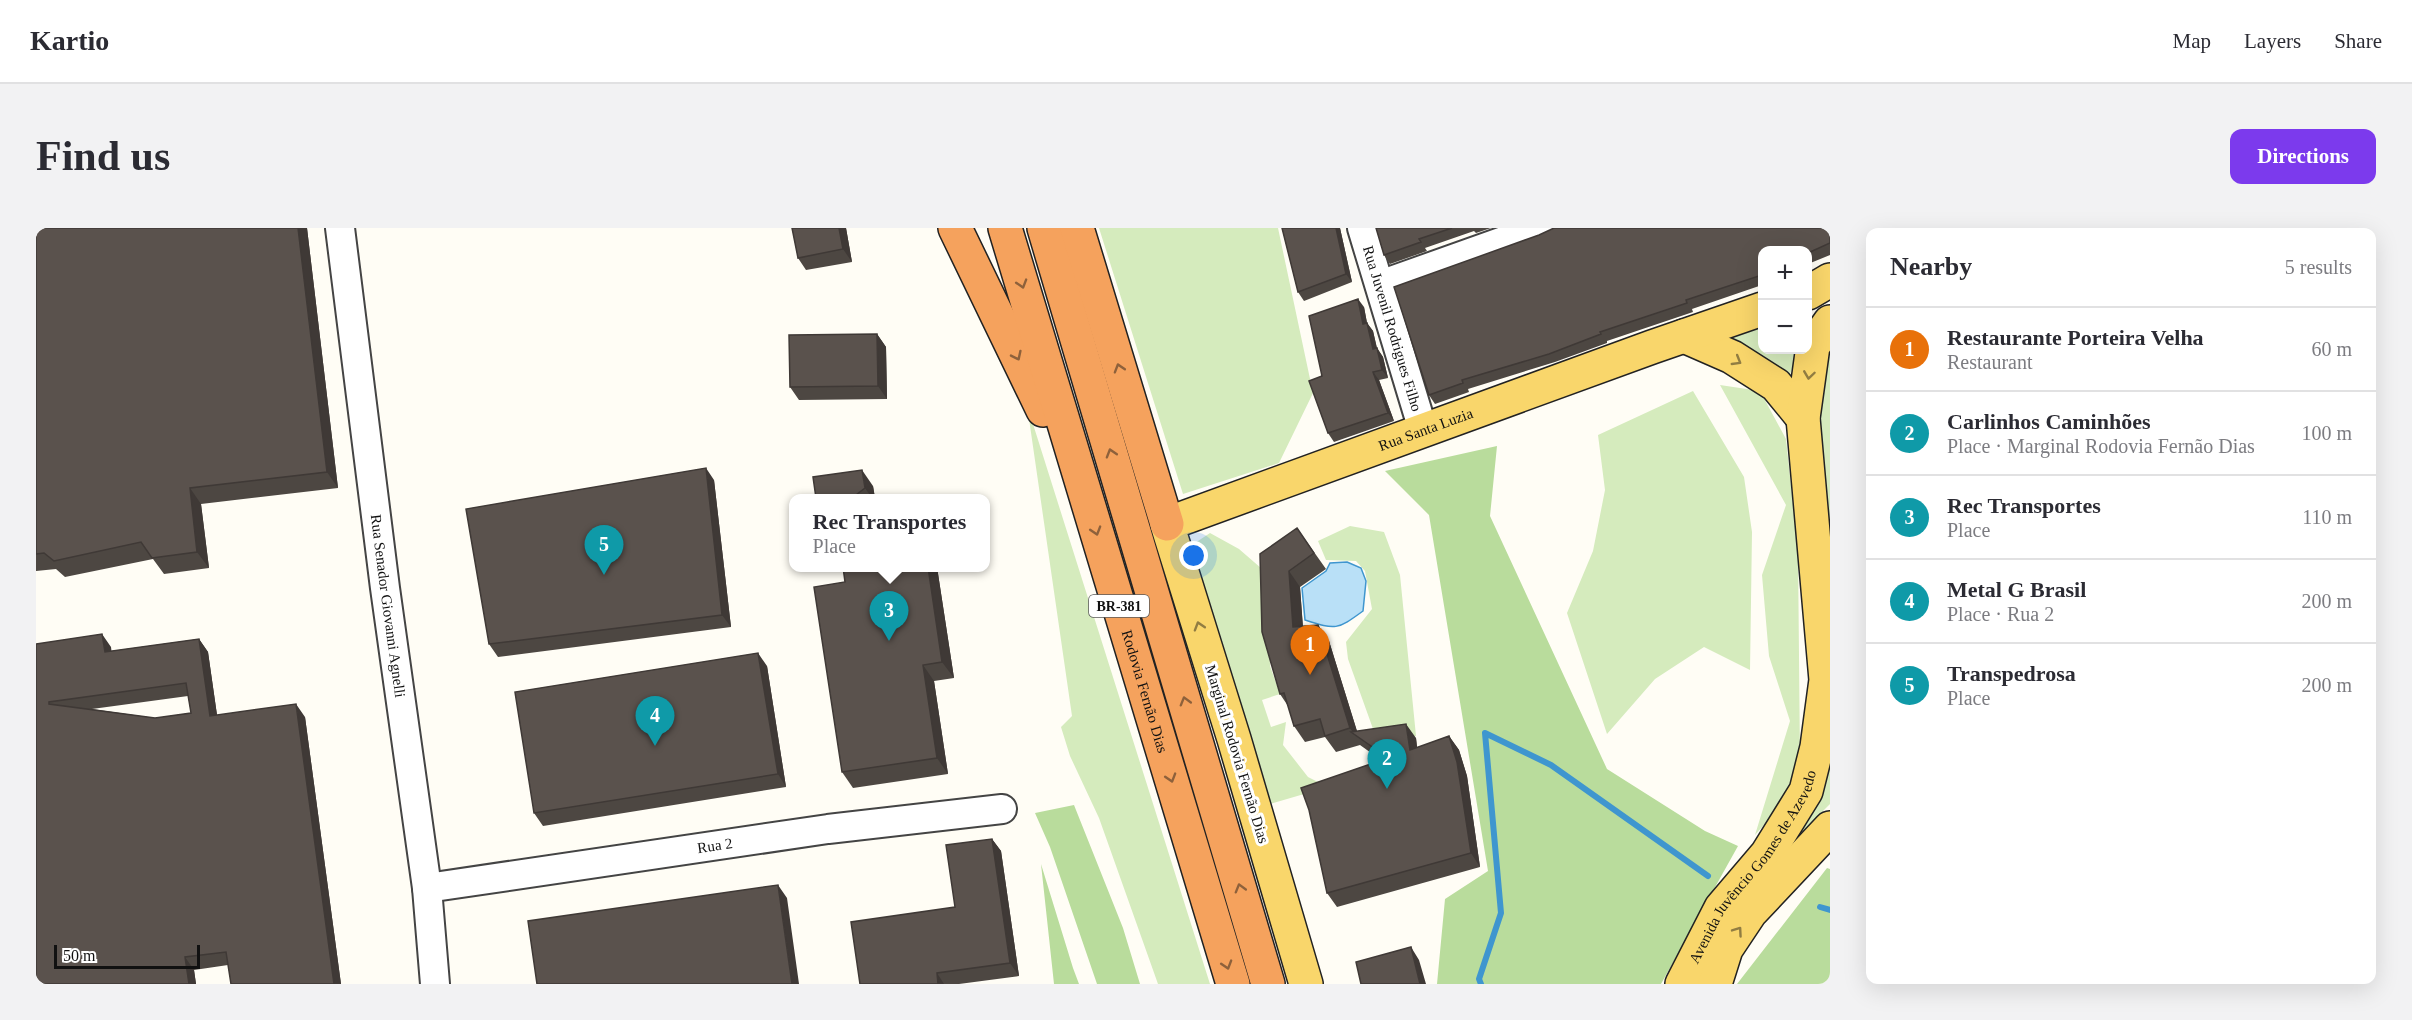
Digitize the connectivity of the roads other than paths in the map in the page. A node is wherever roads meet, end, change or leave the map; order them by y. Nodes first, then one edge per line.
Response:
1 (340, 228) edge
2 (955, 228) edge
3 (1005, 228) edge
4 (1044, 228) edge
5 (1077, 228) edge
6 (1362, 228) edge
7 (1540, 228) edge
8 (1830, 280) edge
9 (1380, 285) junction
10 (1812, 291) edge
11 (1758, 310) edge
12 (1830, 322) edge
13 (1684, 336) junction
14 (1803, 418) junction
15 (1423, 430) junction
16 (1084, 492) junction
17 (1167, 524) junction
18 (1823, 566) edge
19 (1002, 809) dead end
20 (1830, 828) edge
21 (427, 888) junction
22 (435, 984) edge
23 (1233, 984) edge
24 (1268, 984) edge
25 (1306, 984) edge
26 (1682, 984) edge
27 (1715, 984) edge

1 - 21 street, Rua Senador Giovanni Agnelli
2 -> 16 highway
3 -> 16 highway, Rodovia Fernão Dias / BR-381
24 -> 4 highway, BR-381
17 -> 5 highway
6 - 9 street, Rua Juvenil Rodrigues Filho
7 - 9 street
8 - 10 main road
9 - 15 street, Rua Juvenil Rodrigues Filho
11 - 13 main road, Rua Santa Luzia
12 -> 14 main road, Avenida Juvêncio Gomes de Azevedo
13 -> 14 main road
13 - 15 main road, Rua Santa Luzia
14 - 18 main road, Avenida Juvêncio Gomes de Azevedo
15 - 17 main road, Rua Santa Luzia
16 -> 23 highway, Rodovia Fernão Dias / BR-381
25 -> 17 main road, Marginal Rodovia Fernão Dias
18 - 26 main road, Avenida Juvêncio Gomes de Azevedo
19 - 21 street, Rua 2
27 -> 20 main road, Avenida Juvêncio Gomes de Azevedo
21 - 22 street, Rua Senador Giovanni Agnelli

